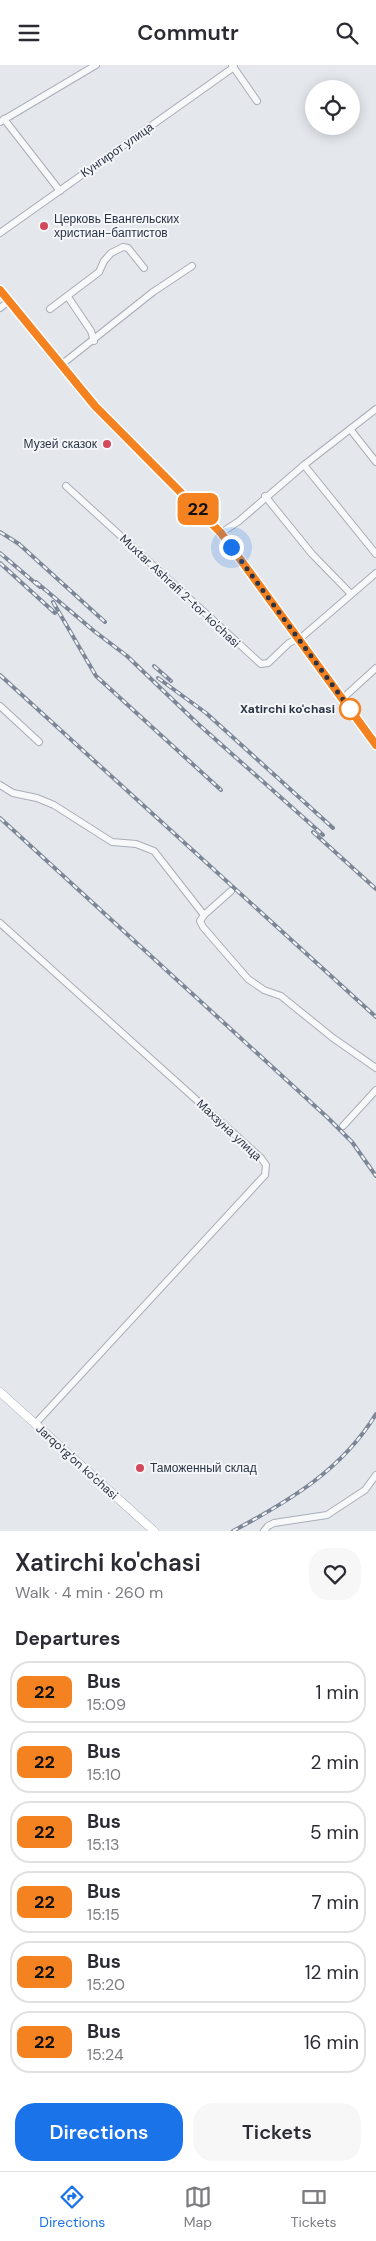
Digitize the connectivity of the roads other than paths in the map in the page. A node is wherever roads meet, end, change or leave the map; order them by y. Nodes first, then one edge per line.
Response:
1 (96, 65) edge
2 (233, 66) edge
3 (257, 101) dead end
4 (2, 120) edge
5 (60, 191) junction
6 (0, 233) edge
7 (192, 266) dead end
8 (144, 269) dead end
9 (0, 290) edge
10 (68, 297) junction
11 (9, 301) junction
12 (0, 308) edge
13 (50, 309) dead end
14 (94, 341) junction
15 (61, 365) junction
16 (376, 409) edge
17 (350, 429) junction
18 (376, 462) edge
19 (304, 465) junction
20 (66, 486) dead end
21 (265, 496) junction
22 (221, 533) junction
23 (376, 554) edge
24 (376, 573) edge
25 (350, 594) junction
26 (298, 639) junction
27 (376, 668) edge
28 (342, 699) junction
29 (0, 706) edge
30 (39, 742) dead end
31 (376, 745) edge
32 (0, 785) edge
33 (231, 891) dead end
34 (204, 915) junction
35 (0, 923) edge
36 (376, 1068) edge
37 (376, 1090) edge
38 (343, 1126) dead end
39 (0, 1392) edge
40 (0, 1399) edge
41 (33, 1426) junction
42 (376, 1475) edge
43 (147, 1531) edge
44 (154, 1531) edge
45 (264, 1531) edge

1 - 4 street
2 - 3 street
2 - 5 street, Кунгирот улица
4 - 5 street
5 - 6 street, Кунгирот улица
7 - 14 street
8 - 10 street
9 - 11 main road
10 - 13 street
10 - 14 street
11 - 12 street
11 - 15 main road
14 - 15 street
15 - 22 main road
16 - 17 street
17 - 18 street
17 - 19 street
19 - 21 street
19 - 23 street
20 - 26 street, Muxtar Ashrafi 2-tor ko'chasi
21 - 22 street
21 - 25 street
22 - 26 main road
24 - 25 street, Muxtar Ashrafi 2-tor ko'chasi
25 - 26 street, Muxtar Ashrafi 2-tor ko'chasi
26 - 28 main road
27 - 28 street
28 - 31 main road
29 - 30 street
32 - 34 street
33 - 34 street
34 - 36 street
35 - 41 street, Махзуна улица
37 - 38 street
39 - 41 main road, Jarqo'rg'on ko'chasi
40 - 41 main road, Jarqo'rg'on ko'chasi
41 - 43 main road, Jarqo'rg'on ko'chasi
41 - 44 main road, Jarqo'rg'on ko'chasi
42 - 45 street

